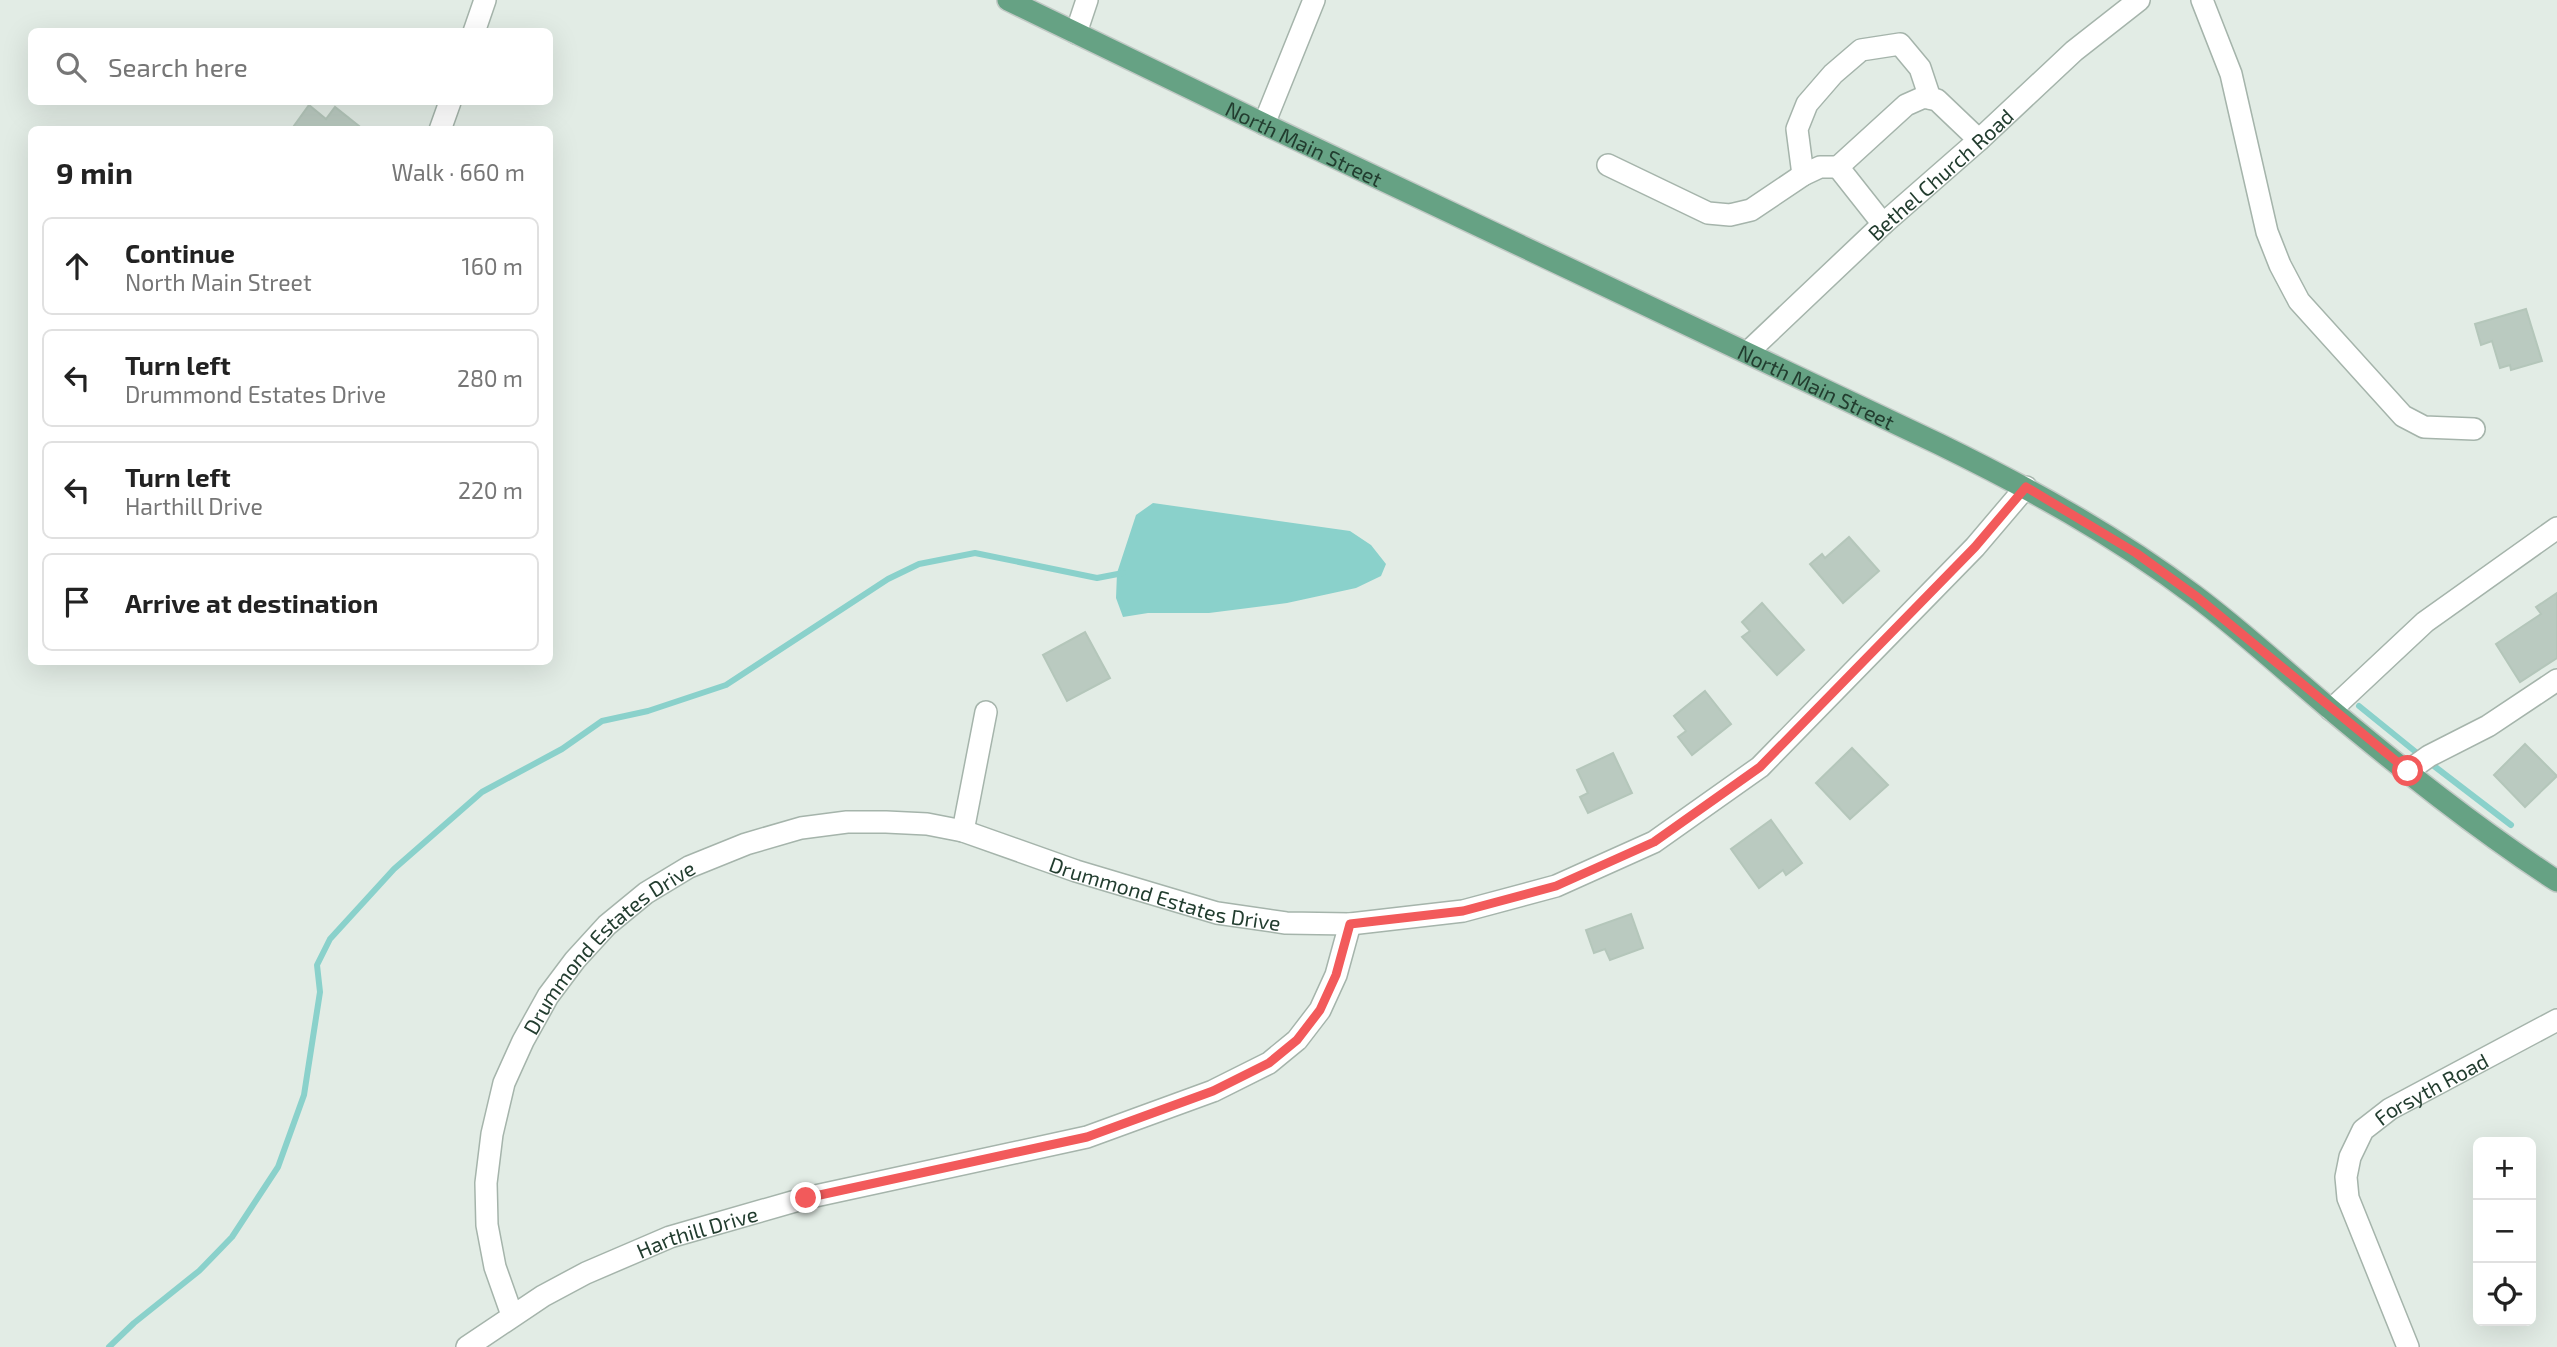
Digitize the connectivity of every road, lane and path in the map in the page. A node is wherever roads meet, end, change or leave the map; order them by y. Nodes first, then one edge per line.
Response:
1 (485, 0) edge
2 (1008, 0) edge
3 (1087, 0) edge
4 (1314, 0) edge
5 (2139, 0) edge
6 (2202, 0) edge
7 (475, 28) edge
8 (1076, 33) junction
9 (1930, 98) junction
10 (449, 105) edge
11 (1264, 124) junction
12 (441, 126) edge
13 (1979, 140) junction
14 (1608, 165) dead end
15 (1838, 167) junction
16 (1803, 175) junction
17 (1883, 224) junction
18 (1748, 352) junction
19 (2474, 429) dead end
20 (2026, 487) junction
21 (2557, 528) edge
22 (2557, 680) edge
23 (2331, 710) junction
24 (986, 712) dead end
25 (2408, 771) junction
26 (963, 831) junction
27 (2557, 881) edge
28 (1350, 924) junction
29 (2557, 1020) edge
30 (512, 1315) junction
31 (467, 1347) edge
32 (2408, 1347) edge

1 - 7 street
2 - 8 main road, North Main Street
3 - 8 street
4 - 11 street
5 - 13 street, Bethel Church Road
6 - 19 street
8 - 11 main road, North Main Street
9 - 13 street
9 - 15 street
9 - 16 street
10 - 12 street
11 - 18 main road, North Main Street
13 - 17 street, Bethel Church Road
14 - 16 street
15 - 16 street
15 - 17 street
17 - 18 street, Bethel Church Road
18 - 20 main road, North Main Street
20 - 23 main road, North Main Street
20 - 28 street, Drummond Estates Drive
21 - 23 street
22 - 25 street
23 - 25 main road, North Main Street
24 - 26 street
25 - 27 main road, North Main Street
26 - 28 street, Drummond Estates Drive
26 - 30 street, Drummond Estates Drive
28 - 30 street, Harthill Drive
29 - 32 street, Forsyth Road
30 - 31 street, Harthill Drive

